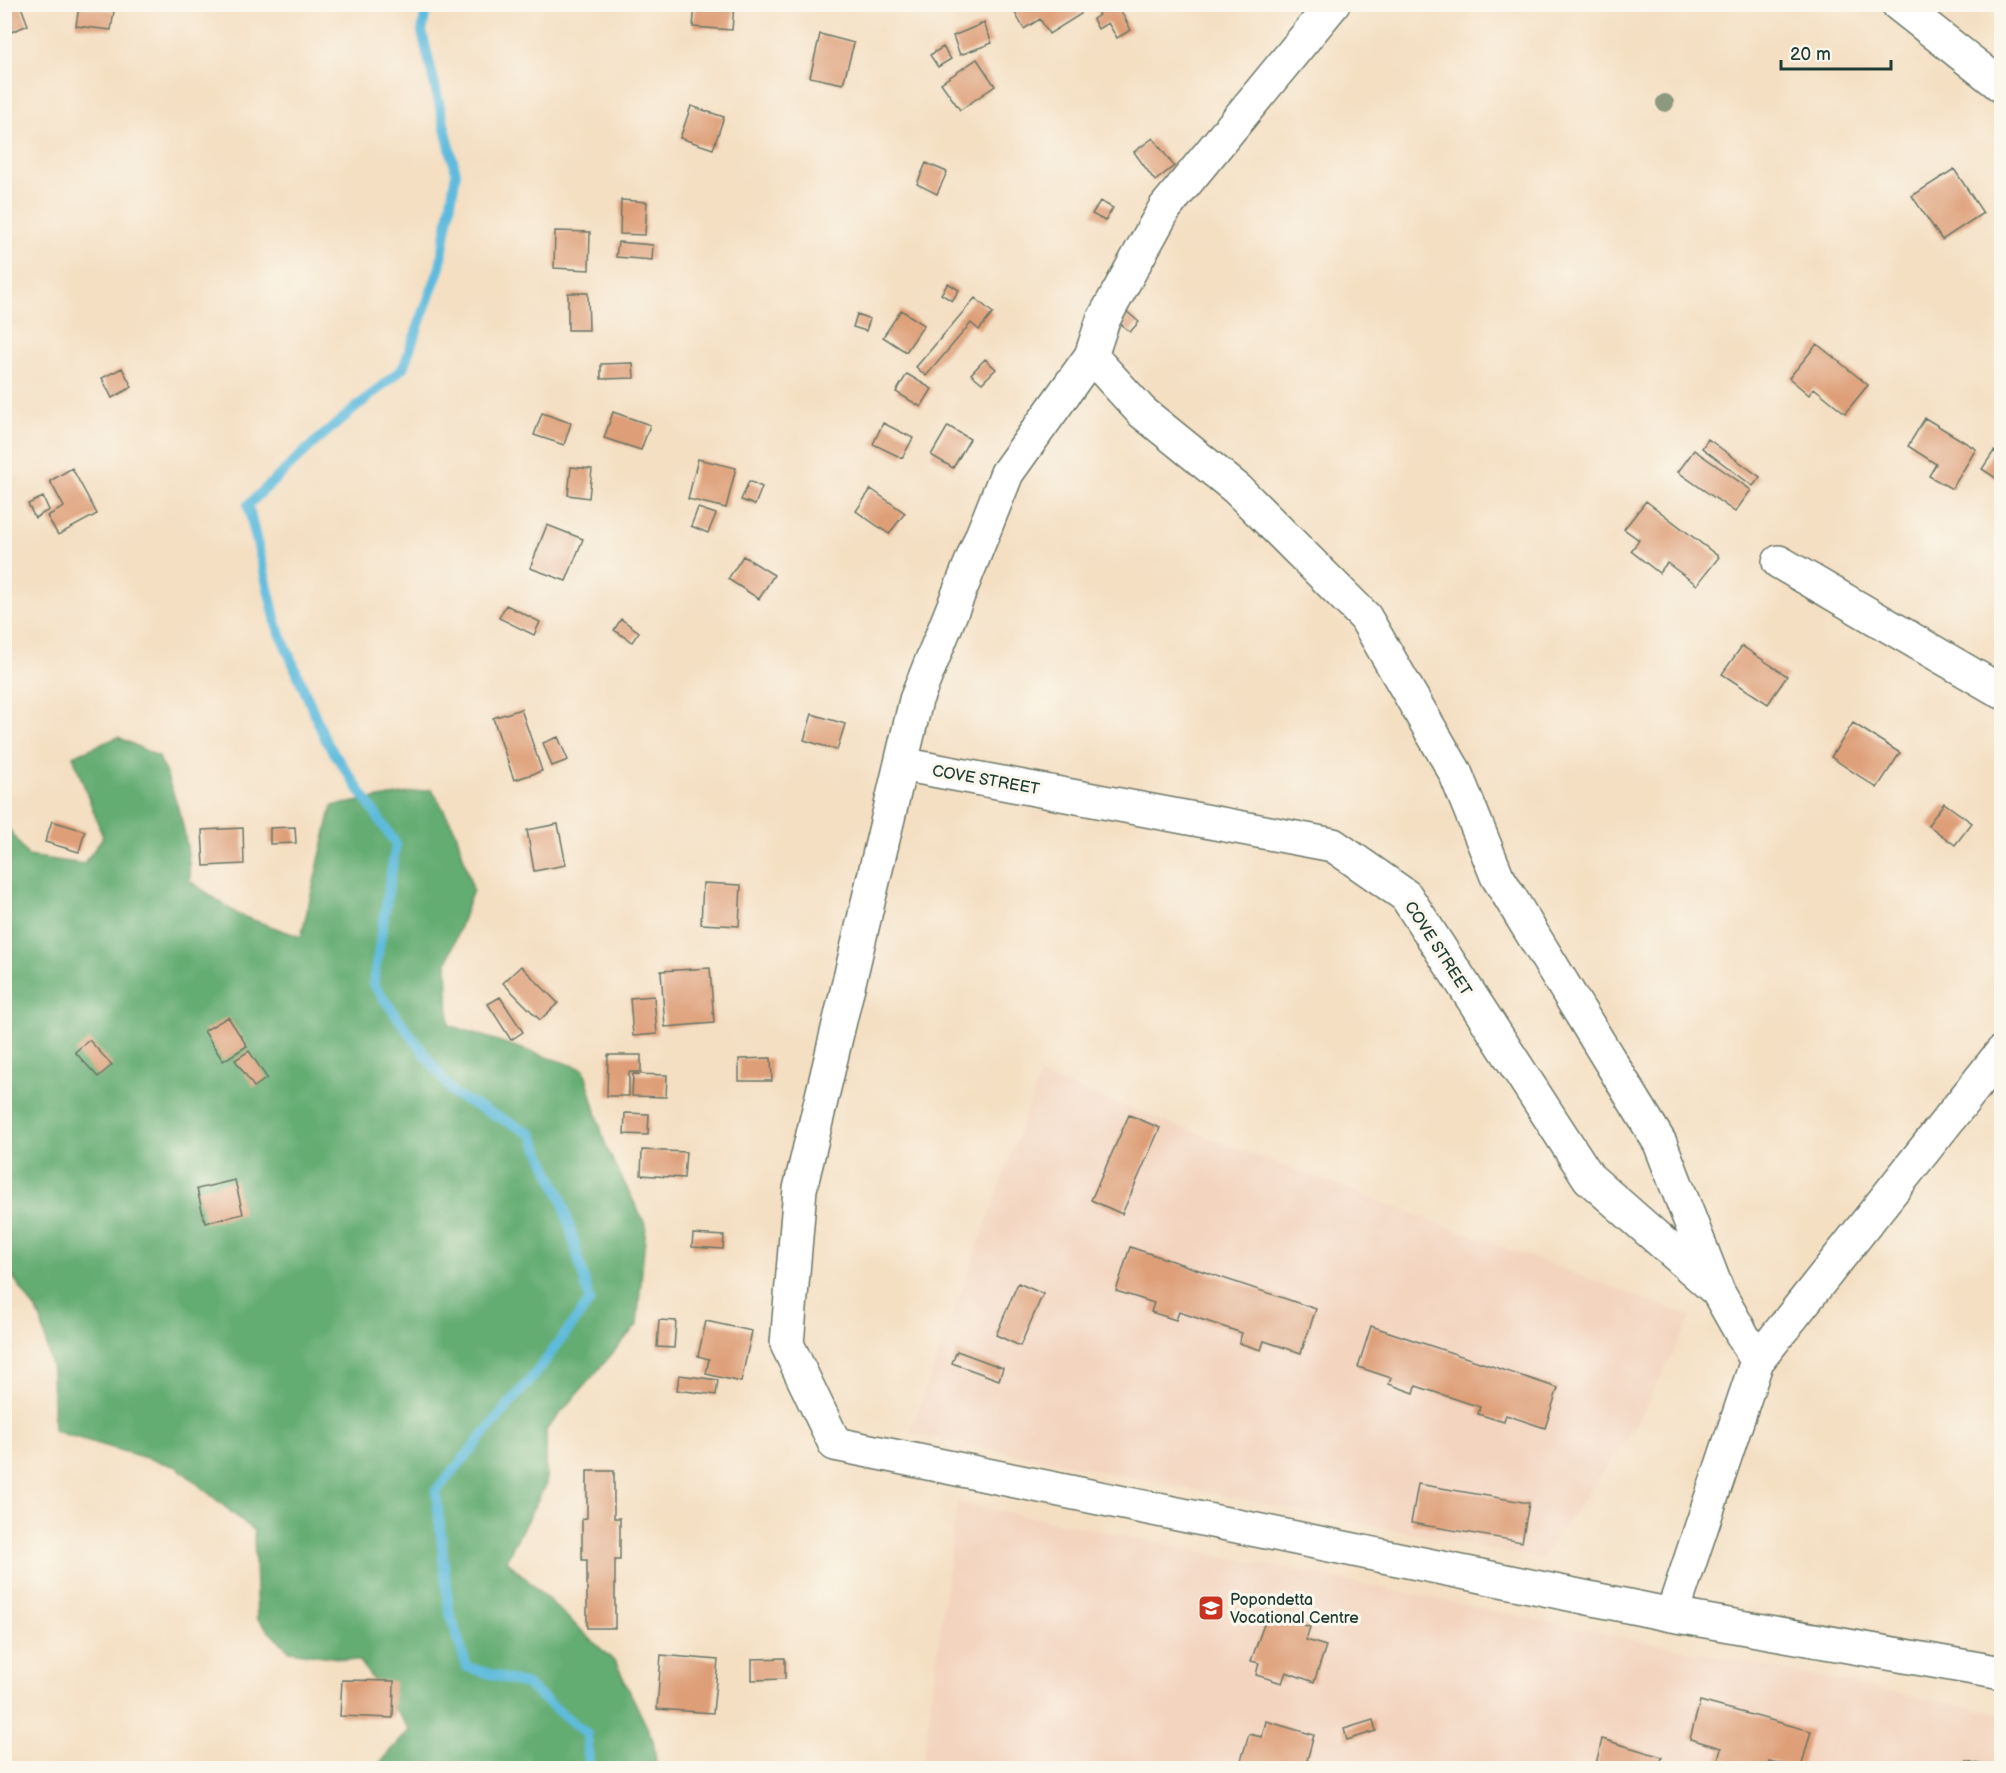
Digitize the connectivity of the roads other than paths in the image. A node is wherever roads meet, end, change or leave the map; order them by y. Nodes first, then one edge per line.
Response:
1 (1333, 4) edge
2 (1898, 4) edge
3 (2001, 86) edge
4 (1090, 356) junction
5 (1779, 562) dead end
6 (2001, 692) edge
7 (901, 764) junction
8 (2001, 1052) edge
9 (1718, 1292) junction
10 (1757, 1361) junction
11 (1672, 1615) junction
12 (2001, 1673) edge

1 - 4 street
2 - 3 street
4 - 7 street
4 - 9 street
5 - 6 street
7 - 9 street, COVE STREET
7 - 11 street
8 - 10 street
9 - 10 street
10 - 11 street
11 - 12 street

